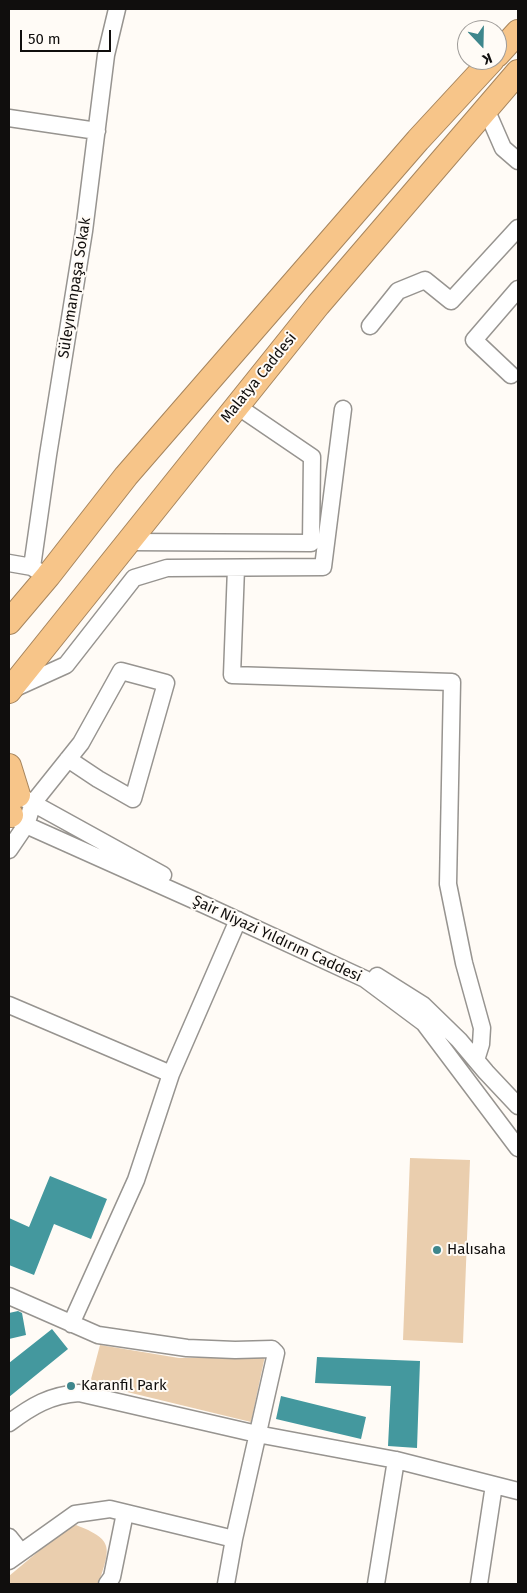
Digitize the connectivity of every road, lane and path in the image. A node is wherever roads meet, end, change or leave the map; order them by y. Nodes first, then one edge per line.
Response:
1 (117, 9) edge
2 (518, 32) edge
3 (507, 44) edge
4 (483, 70) edge
5 (518, 72) edge
6 (486, 109) junction
7 (9, 118) edge
8 (97, 131) junction
9 (518, 162) edge
10 (518, 228) edge
11 (518, 289) edge
12 (370, 326) dead end
13 (511, 375) dead end
14 (237, 406) junction
15 (343, 409) dead end
16 (128, 542) junction
17 (9, 563) edge
18 (236, 568) junction
19 (40, 572) junction
20 (9, 622) edge
21 (9, 691) edge
22 (68, 759) junction
23 (9, 766) edge
24 (16, 807) edge
25 (9, 850) edge
26 (238, 920) junction
27 (9, 1005) edge
28 (476, 1060) junction
29 (170, 1074) junction
30 (518, 1106) edge
31 (518, 1148) edge
32 (9, 1296) edge
33 (71, 1324) junction
34 (9, 1422) edge
35 (257, 1434) junction
36 (396, 1460) junction
37 (494, 1485) junction
38 (518, 1492) edge
39 (125, 1513) junction
40 (9, 1538) edge
41 (234, 1539) junction
42 (15, 1556) edge
43 (107, 1584) edge
44 (226, 1584) edge
45 (376, 1584) edge
46 (479, 1584) edge

1 - 8 street, Süleymanpaşa Sokak
2 - 3 highway
4 - 19 highway
5 - 6 highway, Malatya Caddesi
6 - 9 street
6 - 14 highway, Malatya Caddesi
7 - 8 street
8 - 19 street, Süleymanpaşa Sokak
10 - 12 street
11 - 13 street
14 - 16 highway, Malatya Caddesi
14 - 16 street
15 - 18 street
16 - 21 highway, Malatya Caddesi
17 - 19 street
18 - 21 street
18 - 28 street
19 - 20 highway
22 - 22 street
22 - 24 street
23 - 24 highway
24 - 25 street
24 - 26 street, Şair Niyazi Yıldırım Caddesi
24 - 28 street
26 - 29 street
26 - 31 street, Şair Niyazi Yıldırım Caddesi
27 - 29 street
28 - 30 street
29 - 33 street
32 - 33 street
33 - 35 street
34 - 35 street
35 - 36 street
35 - 41 street
36 - 37 street
36 - 45 street
37 - 38 street
37 - 46 street
39 - 41 street
39 - 42 street
39 - 43 street
40 - 42 street
41 - 44 street

